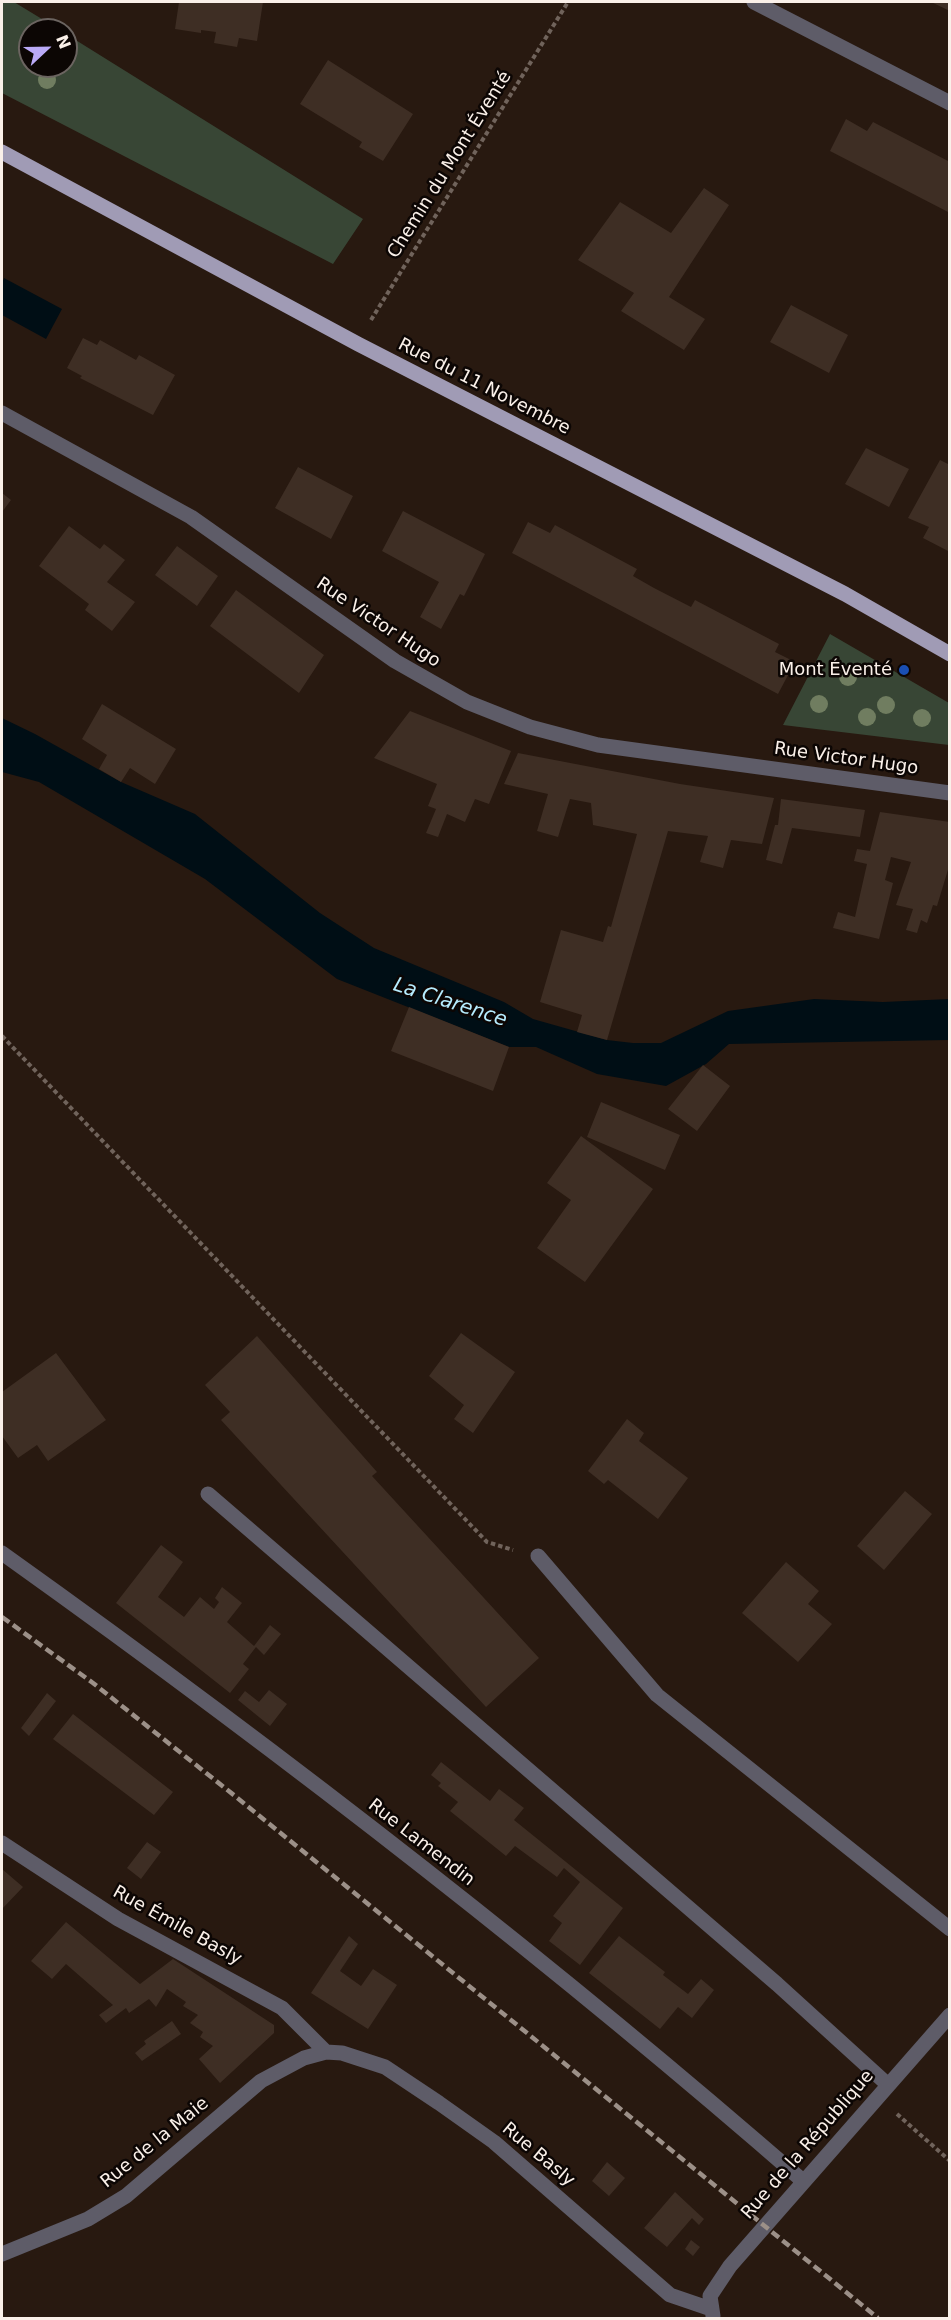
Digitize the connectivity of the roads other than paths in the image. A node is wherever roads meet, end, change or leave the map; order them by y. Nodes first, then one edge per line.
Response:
1 (754, 2) edge
2 (950, 103) edge
3 (2, 152) edge
4 (2, 413) edge
5 (950, 654) edge
6 (950, 794) edge
7 (208, 1494) dead end
8 (2, 1553) edge
9 (538, 1556) dead end
10 (2, 1843) edge
11 (950, 1929) edge
12 (950, 2015) edge
13 (326, 2052) junction
14 (887, 2084) junction
15 (803, 2181) junction
16 (2, 2254) edge
17 (712, 2314) edge

1 - 2 street
3 - 5 main road, Rue du 11 Novembre
4 - 6 street, Rue Victor Hugo
7 - 14 street
8 - 15 street, Rue Lamendin
9 - 11 street
10 - 13 street, Rue Émile Basly
12 - 14 street, Rue de la République
13 - 16 street, Rue de la Maie
13 - 17 street, Rue Basly
14 - 15 street, Rue de la République
15 - 17 street, Rue de la République

